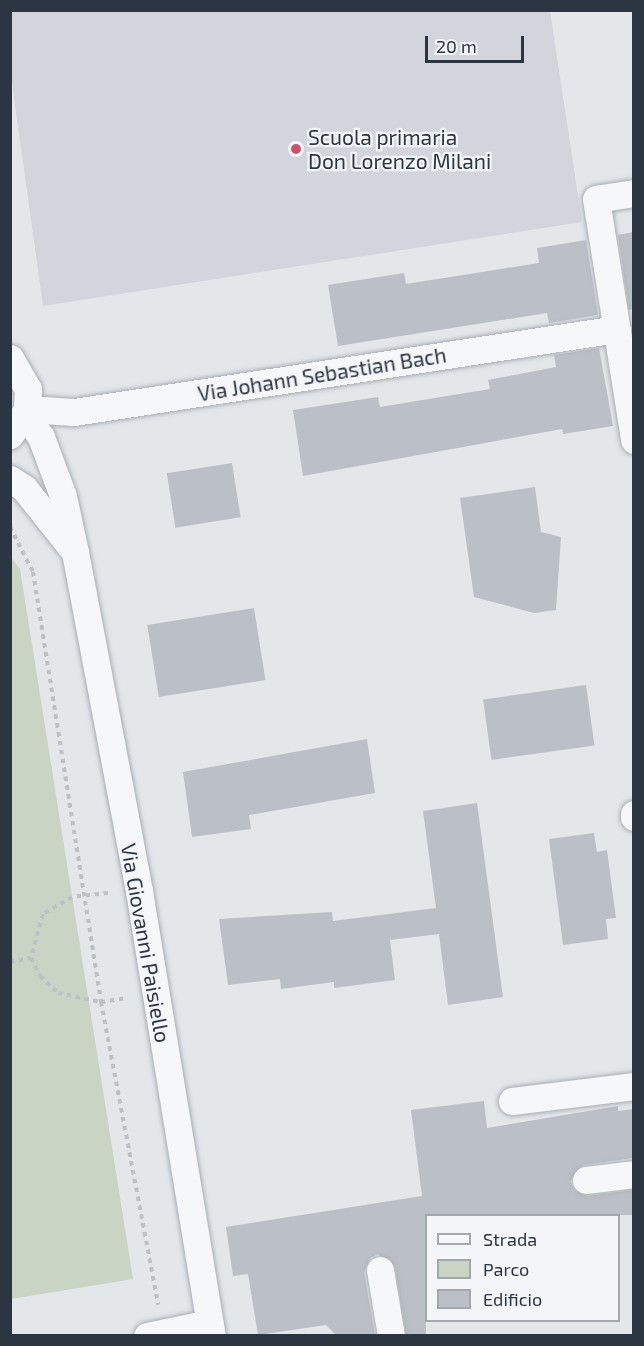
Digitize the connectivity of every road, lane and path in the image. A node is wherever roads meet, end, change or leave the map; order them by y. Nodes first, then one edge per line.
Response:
1 (633, 193) edge
2 (617, 329) junction
3 (10, 357) edge
4 (21, 419) edge
5 (633, 432) edge
6 (10, 479) edge
7 (10, 527) edge
8 (75, 552) junction
9 (139, 891) junction
10 (88, 895) junction
11 (31, 958) junction
12 (10, 962) edge
13 (155, 993) junction
14 (101, 1002) junction
15 (633, 1086) edge
16 (512, 1101) dead end
17 (633, 1173) edge
18 (586, 1180) dead end
19 (380, 1270) dead end
20 (211, 1329) edge
21 (155, 1334) edge
22 (391, 1335) edge

1 - 2 street
2 - 4 street, Via Johann Sebastian Bach
2 - 5 street
3 - 4 street
4 - 8 street, Via Giovanni Paisiello
6 - 8 street, Via Giovanni Paisiello
7 - 10 path
8 - 9 street, Via Giovanni Paisiello
9 - 10 path
9 - 13 street, Via Giovanni Paisiello
10 - 11 path
10 - 14 path
11 - 12 path
11 - 14 path
13 - 14 path
13 - 20 street, Via Giovanni Paisiello
14 - 21 path
15 - 16 street
17 - 18 street
19 - 22 street
20 - 21 street

